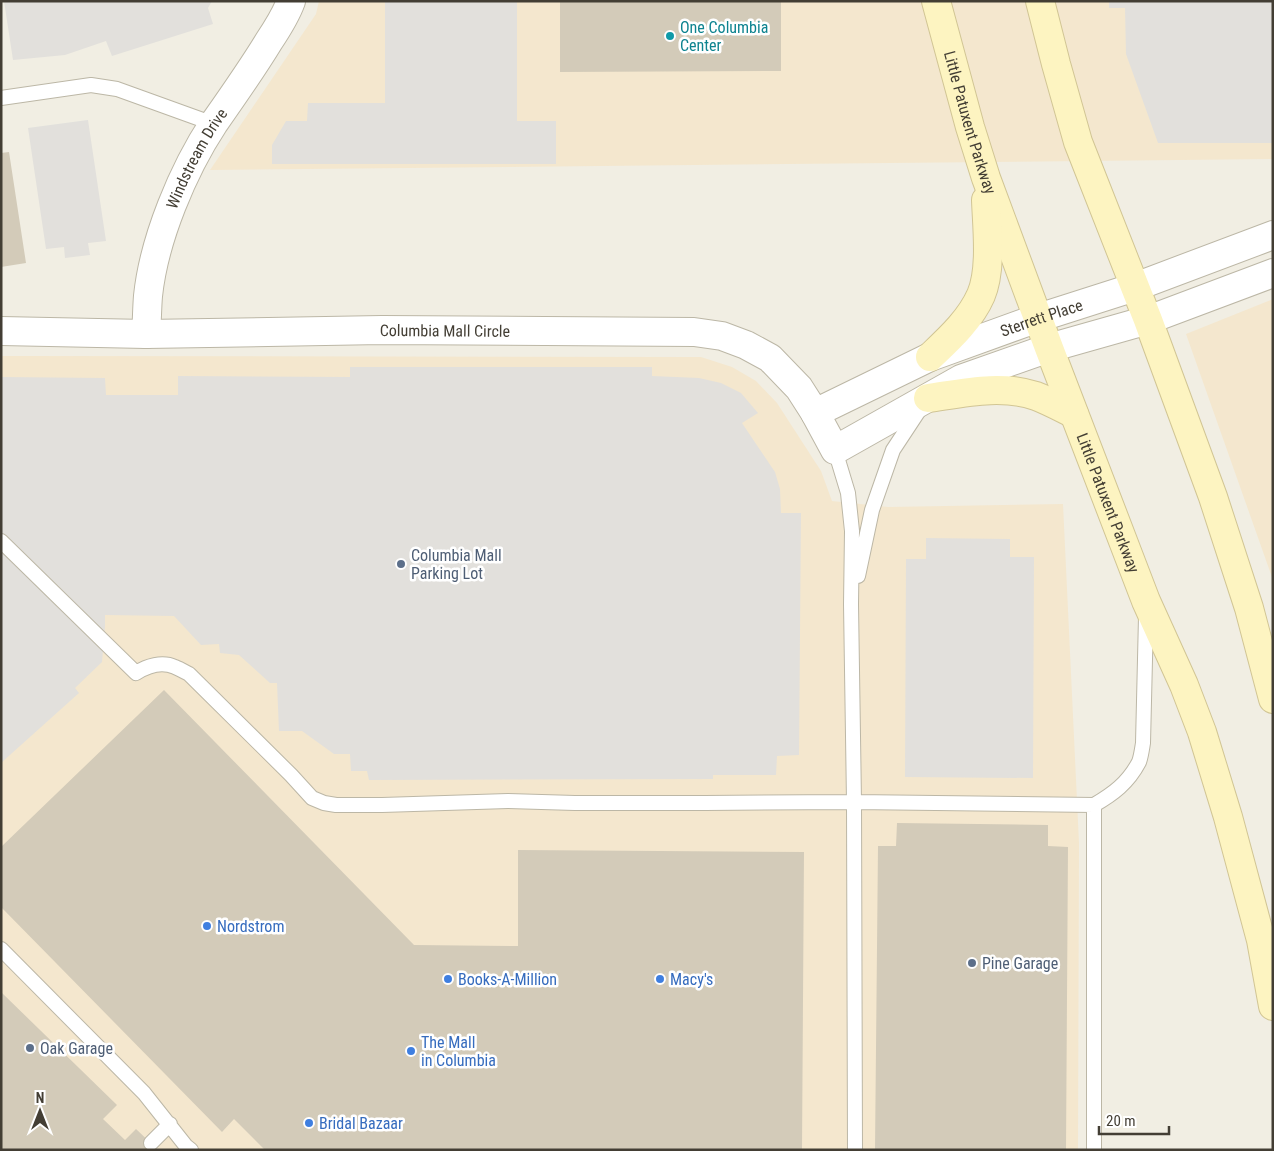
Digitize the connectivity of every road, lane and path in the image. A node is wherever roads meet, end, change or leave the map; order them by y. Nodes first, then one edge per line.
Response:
1 (292, 1) edge
2 (936, 1) edge
3 (1040, 1) edge
4 (1, 98) edge
5 (214, 124) junction
6 (986, 178) junction
7 (1273, 236) edge
8 (1273, 273) edge
9 (1135, 287) junction
10 (1038, 318) junction
11 (1148, 320) junction
12 (1, 330) edge
13 (146, 334) junction
14 (1049, 348) junction
15 (930, 357) junction
16 (928, 398) junction
17 (815, 413) junction
18 (1074, 414) junction
19 (834, 450) junction
20 (1, 541) edge
21 (1146, 601) junction
22 (852, 604) junction
23 (1267, 654) edge
24 (1273, 699) edge
25 (854, 802) junction
26 (1094, 805) junction
27 (1, 949) edge
28 (1273, 1006) edge
29 (170, 1124) junction
30 (151, 1143) dead end
31 (191, 1150) edge
32 (855, 1150) edge
33 (1094, 1150) edge

1 - 5 street, Windstream Drive
2 - 6 main road, Little Patuxent Parkway
3 - 9 main road
4 - 5 lane
5 - 13 street, Windstream Drive
6 - 10 main road, Little Patuxent Parkway
6 - 15 main road
7 - 9 street, Sterrett Place
8 - 11 street, Sterrett Place
9 - 10 street, Sterrett Place
9 - 11 main road
10 - 14 main road, Little Patuxent Parkway
10 - 15 street, Sterrett Place
11 - 14 street, Sterrett Place
11 - 23 main road
12 - 13 street, Columbia Mall Circle
13 - 17 street, Columbia Mall Circle
14 - 16 street, Sterrett Place
14 - 18 main road, Little Patuxent Parkway
15 - 17 street, Sterrett Place
16 - 18 main road
16 - 19 street, Sterrett Place
16 - 22 lane
17 - 19 street, Columbia Mall Circle
18 - 21 main road, Little Patuxent Parkway
19 - 22 lane
20 - 25 lane
21 - 26 lane
21 - 28 main road, Little Patuxent Parkway
22 - 25 lane
23 - 24 main road
25 - 26 lane
25 - 32 lane
26 - 33 lane
27 - 29 lane
29 - 30 lane
29 - 31 lane

